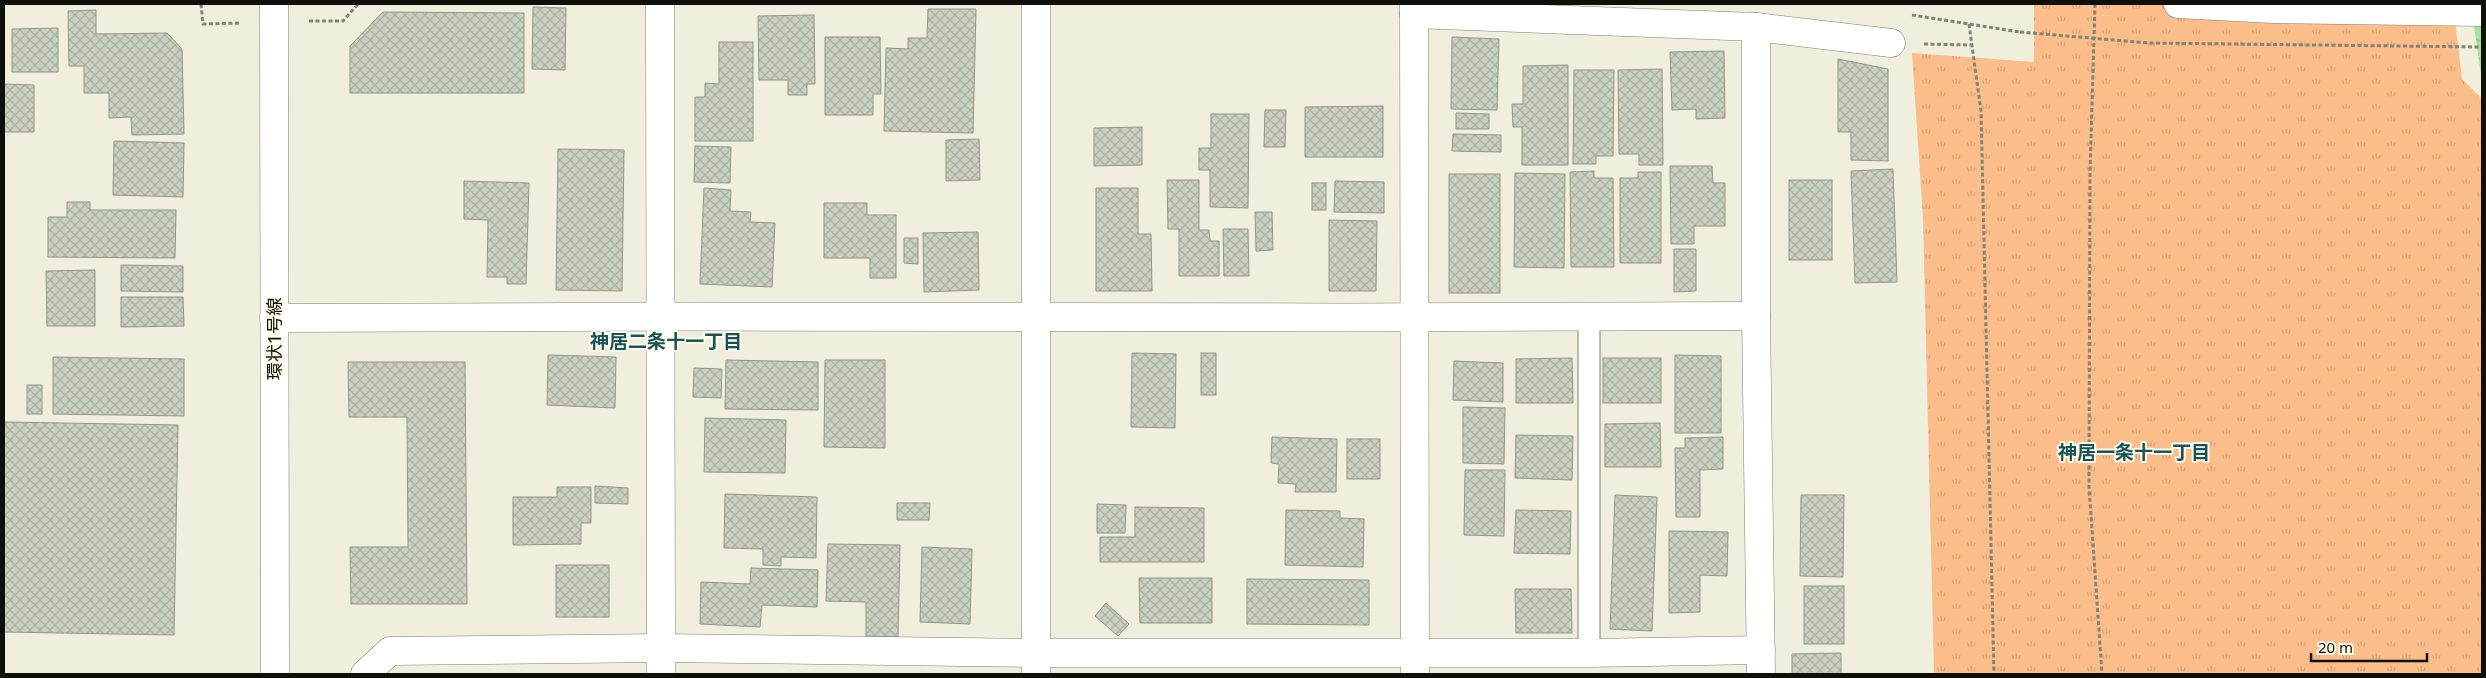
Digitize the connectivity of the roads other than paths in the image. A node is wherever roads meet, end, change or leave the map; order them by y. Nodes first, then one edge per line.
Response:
1 (274, 4) edge
2 (660, 4) edge
3 (1036, 4) edge
4 (2178, 4) edge
5 (1414, 9) edge
6 (2482, 12) edge
7 (1756, 27) junction
8 (1891, 43) dead end
9 (660, 315) junction
10 (1037, 316) junction
11 (1756, 316) junction
12 (1589, 317) junction
13 (274, 318) junction
14 (1414, 319) junction
15 (1589, 653) junction
16 (661, 661) edge
17 (1761, 662) edge
18 (1036, 663) edge
19 (1415, 663) edge
20 (275, 674) edge
21 (365, 674) edge

1 - 13 street, 環状1号線
2 - 9 street
3 - 10 street
4 - 6 street
5 - 7 street
5 - 14 street
7 - 8 street
7 - 11 street
9 - 10 street
9 - 13 street
9 - 16 street
10 - 14 street
10 - 18 street
11 - 12 street
11 - 17 street
12 - 14 street
12 - 15 lane
13 - 20 street, 環状1号線
14 - 19 street
15 - 17 street
15 - 19 street
16 - 18 street
16 - 21 street
18 - 19 street

